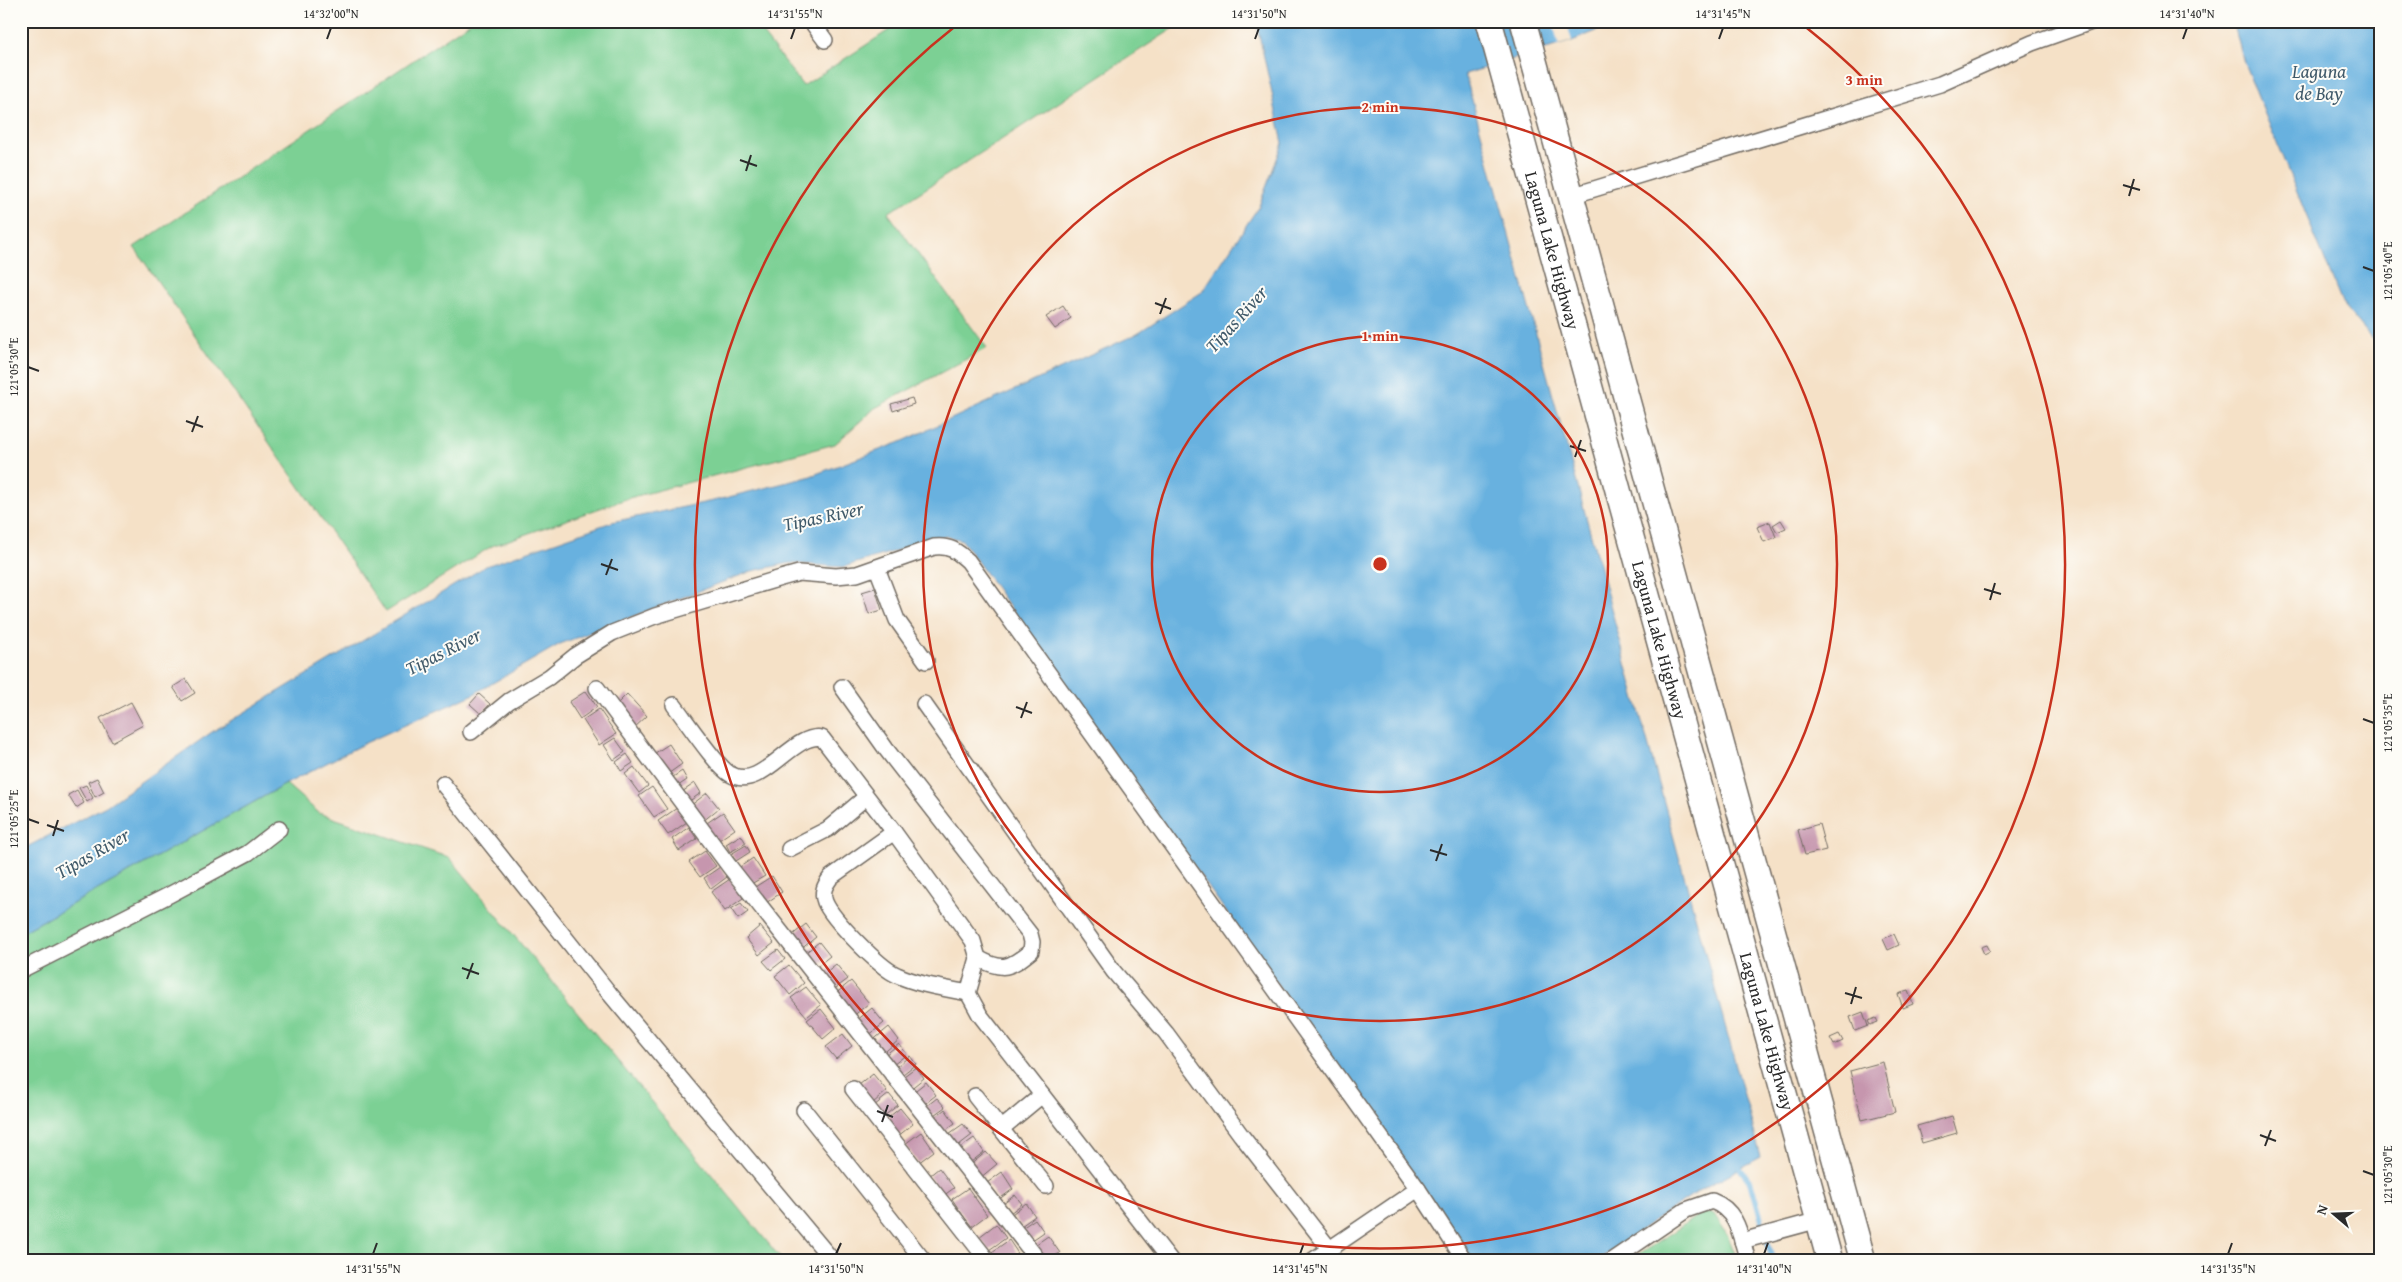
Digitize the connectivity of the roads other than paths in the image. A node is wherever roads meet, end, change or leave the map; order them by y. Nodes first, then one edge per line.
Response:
1 (810, 21) edge
2 (1489, 21) edge
3 (1524, 21) edge
4 (2094, 21) edge
5 (825, 40) dead end
6 (1571, 196) junction
7 (877, 568) junction
8 (926, 661) dead end
9 (842, 687) dead end
10 (597, 688) dead end
11 (924, 704) dead end
12 (674, 705) dead end
13 (471, 732) dead end
14 (443, 784) dead end
15 (866, 797) junction
16 (279, 829) dead end
17 (894, 832) junction
18 (789, 850) dead end
19 (1750, 850) junction
20 (1720, 859) junction
21 (978, 958) junction
22 (21, 970) edge
23 (968, 993) junction
24 (853, 1088) dead end
25 (1042, 1095) junction
26 (975, 1096) dead end
27 (804, 1110) dead end
28 (1001, 1129) junction
29 (1046, 1186) dead end
30 (1418, 1189) junction
31 (1811, 1222) junction
32 (1742, 1241) junction
33 (1329, 1248) junction
34 (833, 1261) edge
35 (924, 1261) edge
36 (988, 1261) edge
37 (1039, 1261) edge
38 (1171, 1261) edge
39 (1312, 1261) edge
40 (1465, 1261) edge
41 (1611, 1261) edge
42 (1748, 1261) edge
43 (1830, 1261) edge
44 (1863, 1261) edge

1 - 5 street
2 - 20 main road, Laguna Lake Highway
3 - 6 main road, Laguna Lake Highway
4 - 6 street
6 - 19 main road, Laguna Lake Highway
7 - 8 street
7 - 13 street
7 - 30 street
9 - 21 street
10 - 37 street
11 - 33 street
12 - 15 street
14 - 34 street
15 - 17 street
15 - 18 street
16 - 22 street
17 - 21 street
17 - 23 street
19 - 20 main road
19 - 44 main road, Laguna Lake Highway
20 - 31 main road, Laguna Lake Highway
21 - 23 street
23 - 25 street
24 - 36 street
25 - 28 street
25 - 38 street
26 - 28 street
27 - 35 street
28 - 29 street
30 - 33 street
30 - 40 street
31 - 32 street
31 - 43 main road, Laguna Lake Highway
32 - 41 street
32 - 42 street
33 - 39 street

